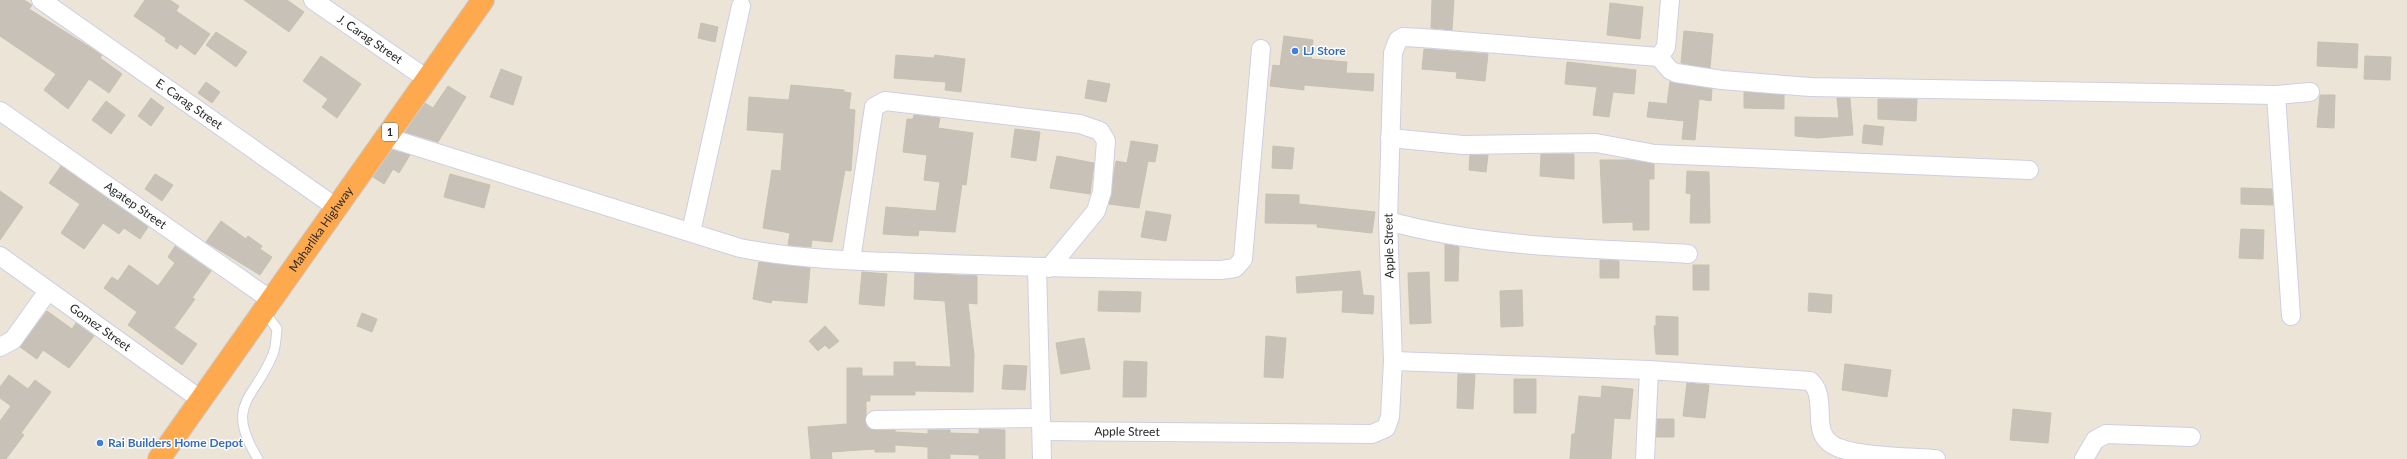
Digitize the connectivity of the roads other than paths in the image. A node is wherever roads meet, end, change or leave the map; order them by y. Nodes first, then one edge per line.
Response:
1 (41, 0) edge
2 (313, 0) edge
3 (483, 0) edge
4 (1670, 0) edge
5 (741, 6) dead end
6 (1261, 49) dead end
7 (1659, 57) junction
8 (427, 79) junction
9 (2310, 92) dead end
10 (2276, 95) junction
11 (0, 111) edge
12 (386, 137) junction
13 (1390, 138) junction
14 (2030, 170) dead end
15 (337, 208) junction
16 (1388, 221) junction
17 (691, 232) junction
18 (1688, 254) dead end
19 (0, 256) edge
20 (851, 260) junction
21 (1043, 268) junction
22 (48, 291) junction
23 (270, 302) junction
24 (2291, 316) dead end
25 (0, 347) edge
26 (1393, 361) junction
27 (1650, 370) junction
28 (200, 399) junction
29 (875, 420) dead end
30 (1042, 424) junction
31 (2191, 437) dead end
32 (159, 459) edge
33 (258, 459) edge
34 (1042, 459) edge
35 (1645, 459) edge
36 (1936, 459) edge
37 (2084, 459) edge

1 - 15 street, E. Carag Street
2 - 8 street, J. Carag Street
3 - 8 highway, Maharlika Highway / 1
4 - 7 street
5 - 17 street
6 - 21 street
7 - 10 street
7 - 13 street, Apple Street
8 - 12 highway, Maharlika Highway / 1
9 - 10 street
10 - 24 street
11 - 23 street, Agatep Street
12 - 15 highway, Maharlika Highway / 1
12 - 17 street
13 - 14 street
13 - 16 street, Apple Street
15 - 23 highway, Maharlika Highway / 1
16 - 18 street
16 - 26 street, Apple Street
17 - 20 street
19 - 22 street, Gomez Street
20 - 21 street
20 - 21 street
21 - 30 street
22 - 25 street
22 - 28 street, Gomez Street
23 - 28 highway, Maharlika Highway / 1
23 - 33 lane
26 - 27 street
26 - 30 street, Apple Street
27 - 35 street
27 - 36 street
28 - 32 highway, Maharlika Highway / 1
29 - 30 street
30 - 34 street
31 - 37 street

